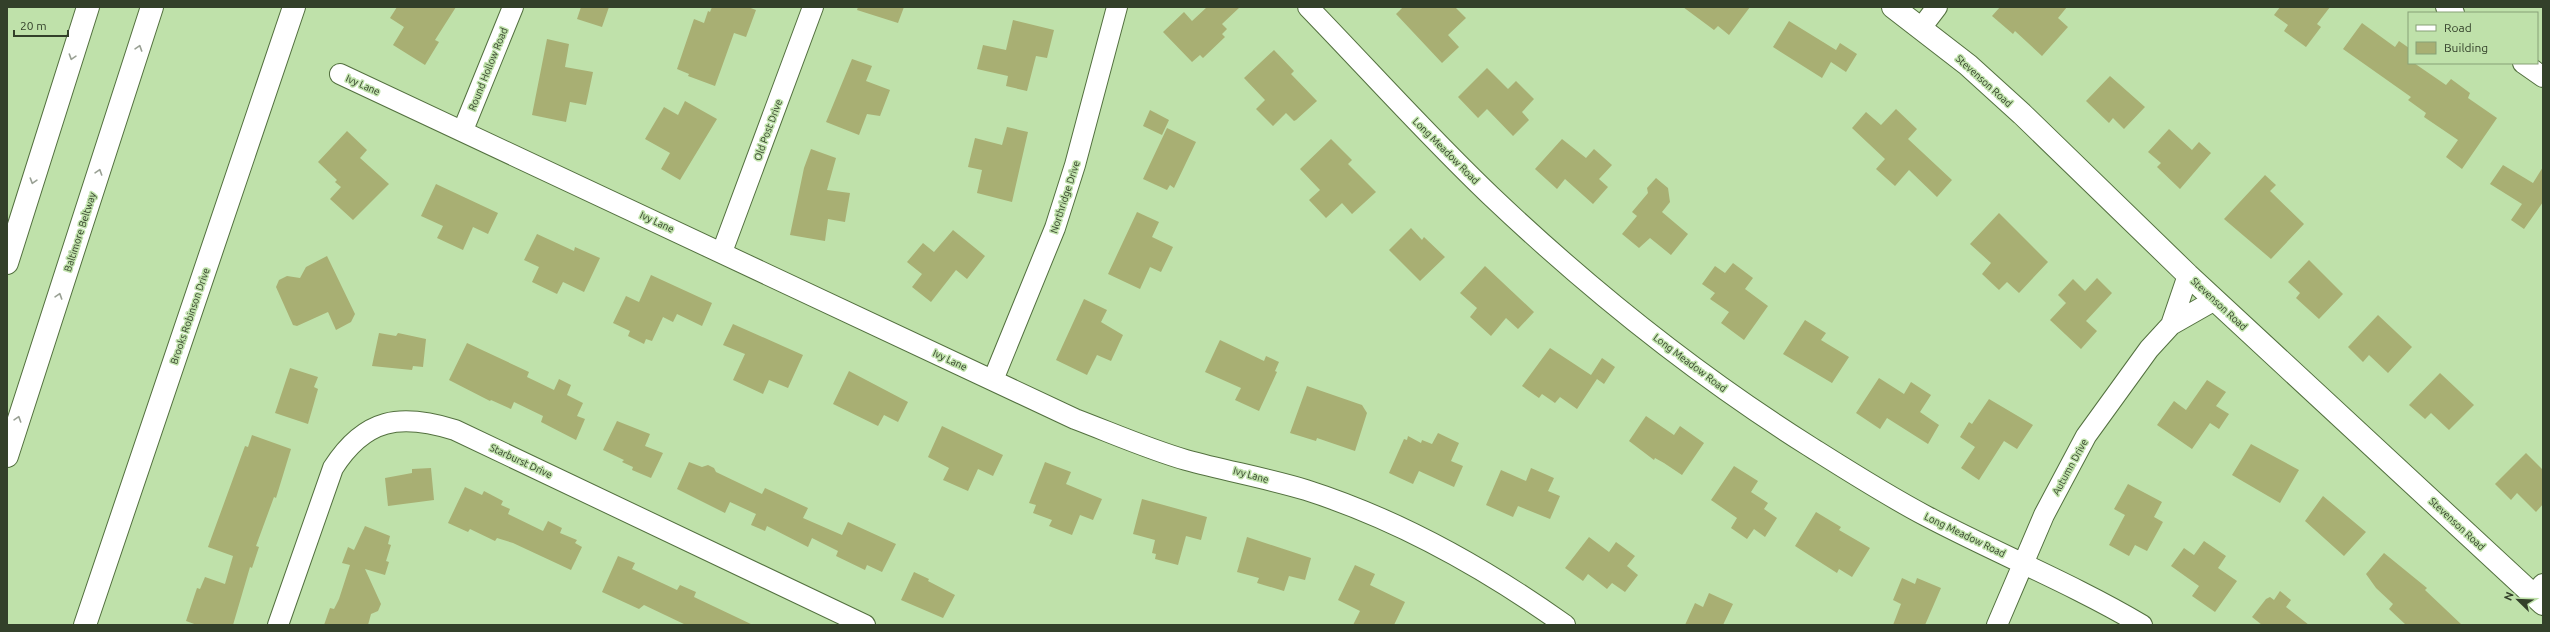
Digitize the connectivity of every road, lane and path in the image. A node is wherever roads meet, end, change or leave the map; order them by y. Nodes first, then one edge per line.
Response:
1 (88, 7) edge
2 (152, 7) edge
3 (294, 7) edge
4 (513, 7) edge
5 (813, 7) edge
6 (1117, 7) edge
7 (1308, 7) edge
8 (1893, 7) edge
9 (1937, 7) edge
10 (1921, 28) junction
11 (2524, 64) edge
12 (340, 74) dead end
13 (2543, 78) edge
14 (463, 130) junction
15 (722, 252) junction
16 (7, 263) edge
17 (2188, 275) junction
18 (2215, 300) junction
19 (2171, 325) junction
20 (993, 380) junction
21 (7, 456) edge
22 (2022, 563) junction
23 (2540, 594) edge
24 (85, 625) edge
25 (278, 625) edge
26 (865, 625) edge
27 (1564, 625) edge
28 (1997, 625) edge
29 (2142, 625) edge

1 -> 16 main road
21 -> 2 main road, Baltimore Beltway
3 - 24 main road, Brooks Robinson Drive
4 - 14 street, Round Hollow Road
5 - 15 street, Old Post Drive
6 - 20 street, Northridge Drive
7 - 22 street, Long Meadow Road
8 - 10 main road, Stevenson Road
9 - 10 street
10 - 17 main road, Stevenson Road
11 - 13 street
12 - 14 street, Ivy Lane
14 - 15 street, Ivy Lane
15 - 20 street, Ivy Lane
17 - 18 main road, Stevenson Road
17 - 19 street, Autumn Drive
18 - 19 street, Autumn Drive
18 - 23 main road, Stevenson Road
19 - 22 street, Autumn Drive
20 - 27 street, Ivy Lane
22 - 28 street, Autumn Drive
22 - 29 street, Long Meadow Road
25 - 26 street, Starburst Drive

